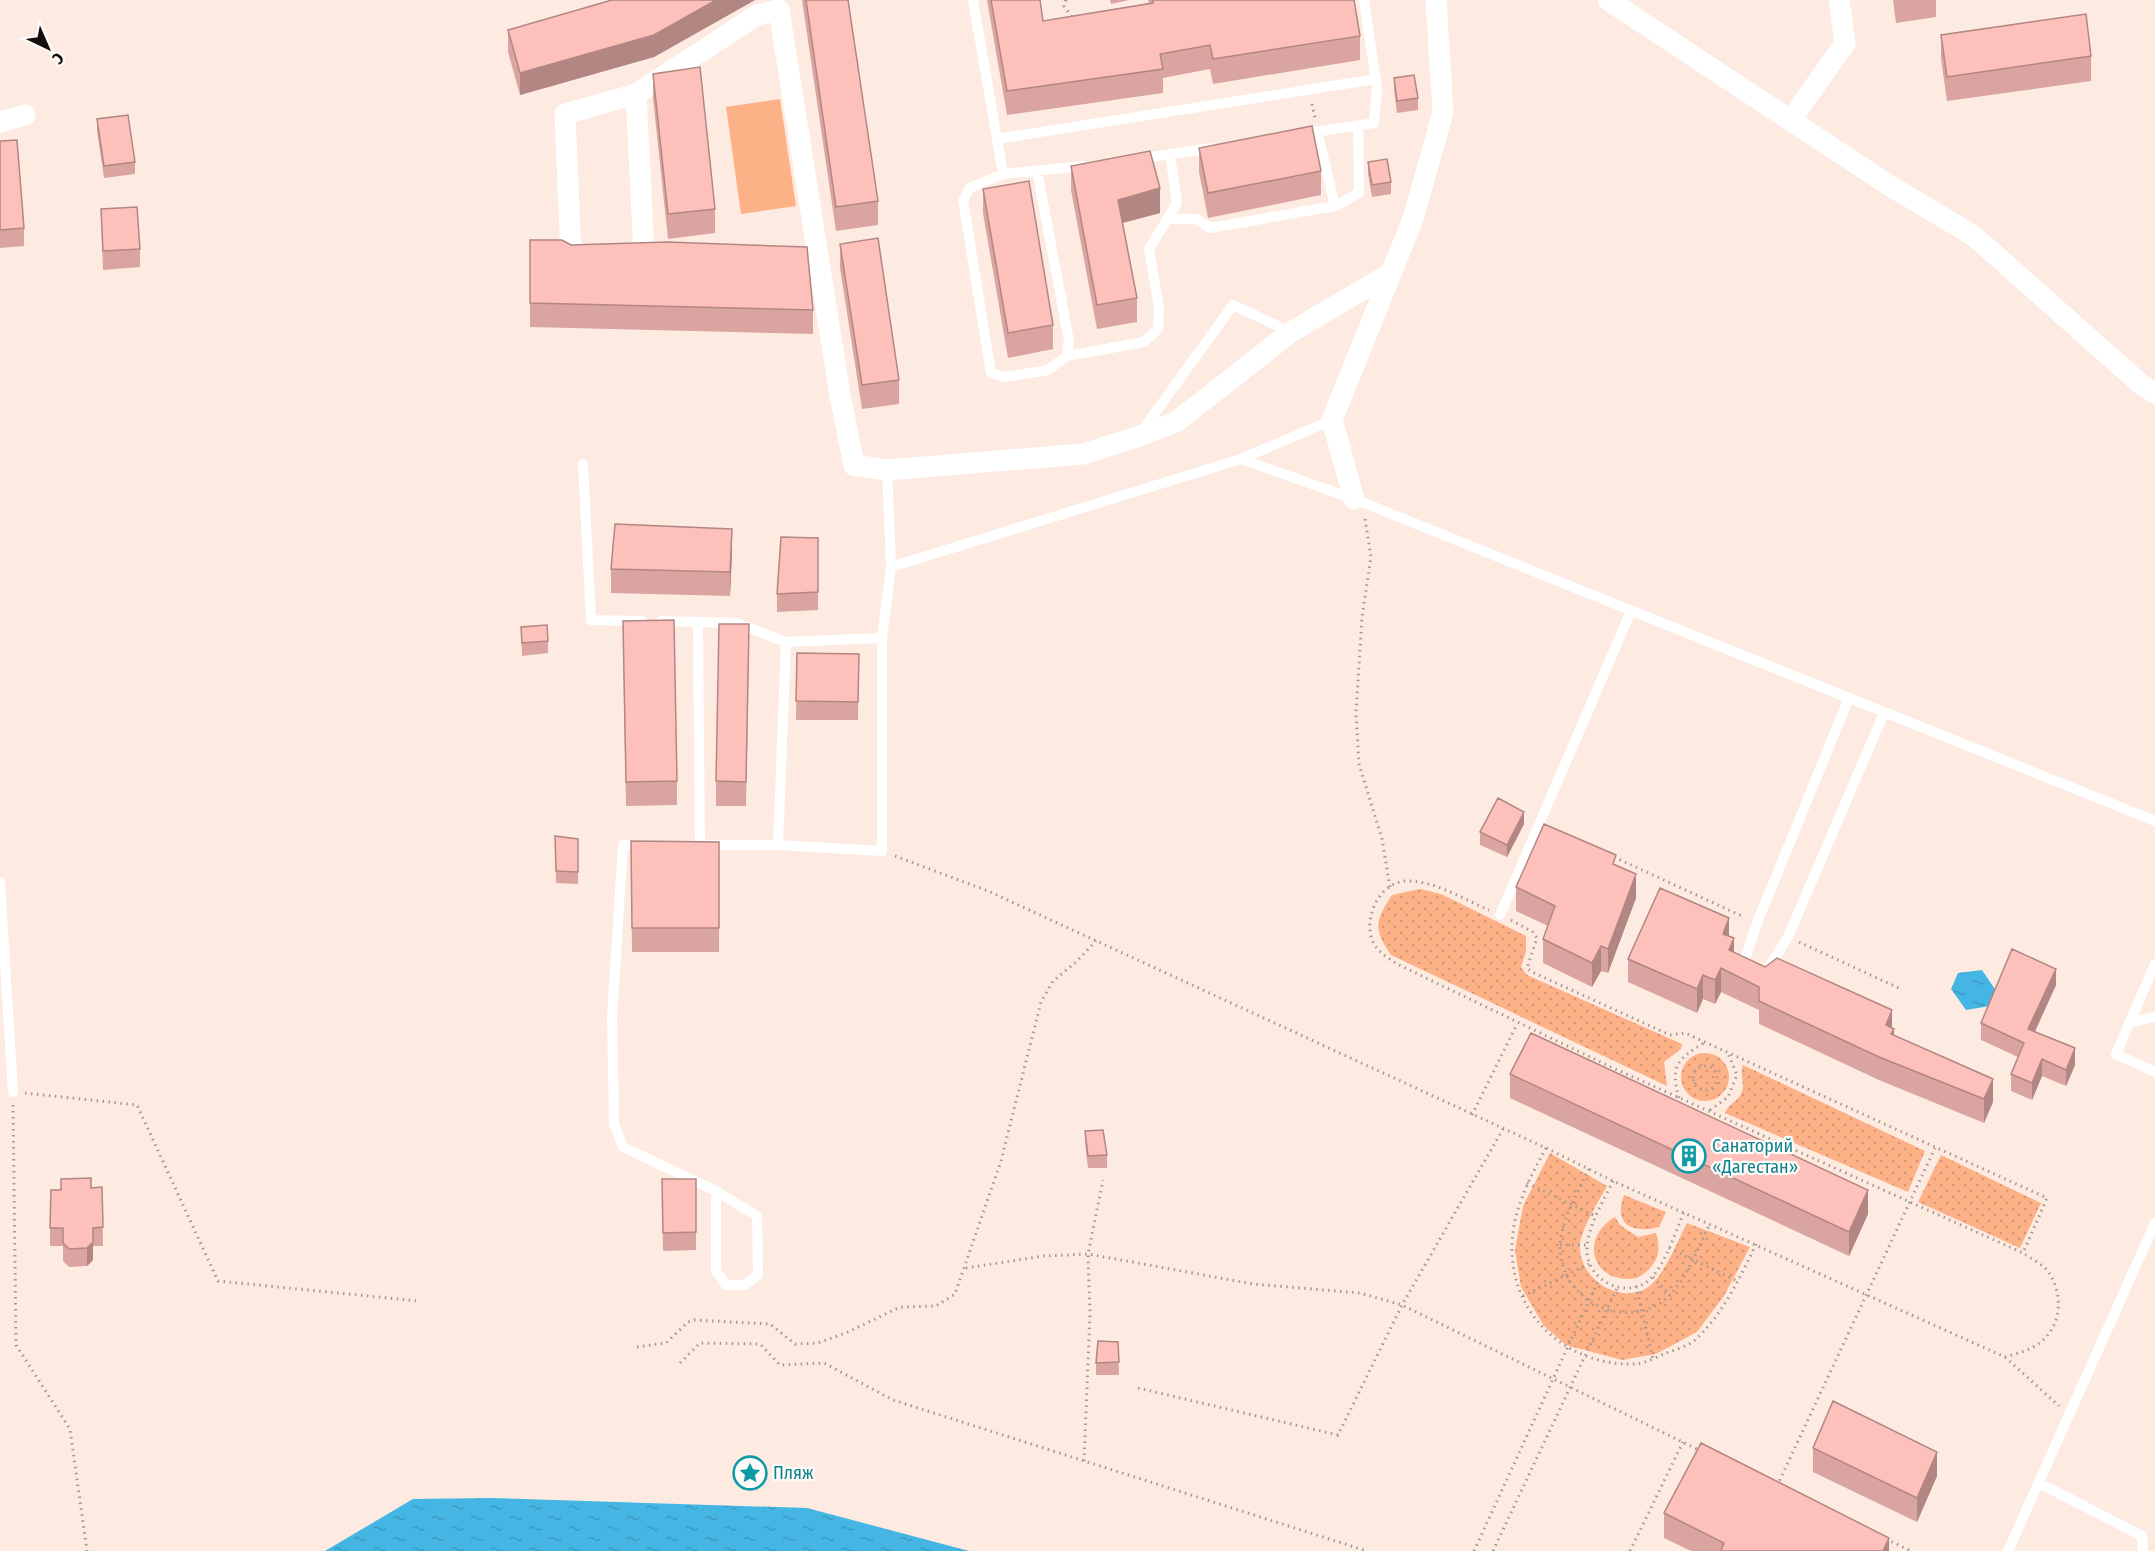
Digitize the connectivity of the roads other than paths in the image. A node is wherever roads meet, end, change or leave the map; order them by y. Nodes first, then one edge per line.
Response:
1 (973, 0) edge
2 (1364, 0) edge
3 (1436, 0) edge
4 (1608, 0) edge
5 (1839, 0) edge
6 (1376, 79) junction
7 (636, 94) junction
8 (25, 114) dead end
9 (1791, 120) junction
10 (0, 122) edge
11 (1358, 126) junction
12 (1317, 131) junction
13 (1294, 135) edge
14 (997, 138) junction
15 (1226, 145) edge
16 (1170, 154) junction
17 (1127, 161) edge
18 (1093, 165) edge
19 (1037, 170) junction
20 (1003, 174) junction
21 (1335, 207) junction
22 (1168, 219) junction
23 (668, 253) edge
24 (627, 254) junction
25 (760, 255) edge
26 (819, 259) junction
27 (1391, 273) junction
28 (1291, 332) junction
29 (1067, 356) junction
30 (2155, 393) edge
31 (1332, 420) junction
32 (1137, 437) junction
33 (1241, 459) junction
34 (583, 464) dead end
35 (887, 470) junction
36 (1354, 499) junction
37 (891, 567) junction
38 (1631, 611) junction
39 (698, 622) junction
40 (882, 638) junction
41 (786, 642) junction
42 (1849, 698) junction
43 (1884, 713) junction
44 (2155, 821) edge
45 (656, 845) edge
46 (778, 845) junction
47 (0, 882) edge
48 (1500, 915) road end
49 (2155, 964) edge
50 (2155, 1017) edge
51 (2130, 1022) junction
52 (2155, 1072) edge
53 (13, 1092) road end
54 (716, 1191) junction
55 (2155, 1223) edge
56 (2039, 1483) junction
57 (2008, 1551) edge
58 (2143, 1551) edge

1 - 14 lane
2 - 6 lane
3 - 27 street
4 - 9 street
5 - 9 street
6 - 11 lane
6 - 14 lane
7 - 24 street
7 - 24 street
7 - 26 street
8 - 10 street
9 - 30 street
11 - 12 lane
11 - 21 lane
12 - 13 lane
12 - 21 lane
14 - 20 lane
15 - 16 lane
16 - 17 lane
16 - 22 lane
18 - 19 lane
19 - 20 lane
19 - 29 lane
20 - 29 lane
21 - 22 lane
22 - 29 lane
23 - 24 street
25 - 26 street
26 - 35 street
27 - 28 street
27 - 31 street
28 - 32 street
28 - 32 lane
31 - 33 lane
31 - 36 street
32 - 35 street
33 - 36 lane
33 - 37 lane
34 - 39 lane
35 - 37 lane
36 - 38 lane
37 - 40 lane
38 - 42 lane
38 - 48 lane
39 - 41 lane
39 - 46 lane
40 - 41 lane
40 - 46 lane
41 - 46 lane
42 - 43 lane
42 - 43 lane
43 - 44 lane
45 - 54 lane
47 - 53 lane
49 - 51 lane
50 - 51 lane
51 - 52 lane
54 - 54 lane
55 - 56 lane
56 - 57 lane
56 - 58 lane

